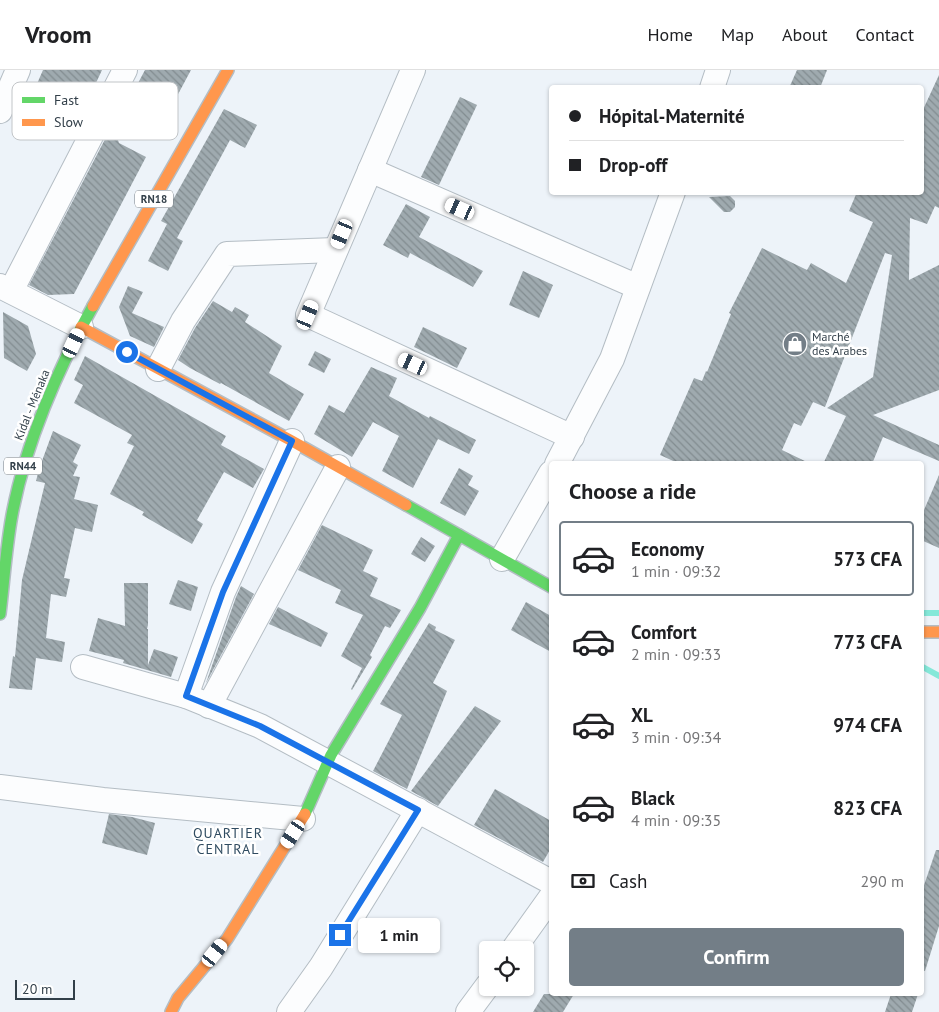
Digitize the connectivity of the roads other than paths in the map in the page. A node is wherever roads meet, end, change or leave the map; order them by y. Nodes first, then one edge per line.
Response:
1 (18, 70) edge
2 (125, 70) edge
3 (228, 70) edge
4 (413, 70) edge
5 (718, 70) edge
6 (13, 82) edge
7 (118, 82) edge
8 (12, 84) edge
9 (713, 85) edge
10 (0, 111) edge
11 (87, 140) edge
12 (370, 170) junction
13 (673, 195) edge
14 (335, 250) junction
15 (638, 288) junction
16 (6, 289) edge
17 (81, 327) junction
18 (158, 369) junction
19 (572, 438) junction
20 (292, 441) junction
21 (559, 461) edge
22 (338, 467) junction
23 (549, 477) edge
24 (459, 535) junction
25 (3, 557) edge
26 (502, 559) junction
27 (549, 586) edge
28 (0, 614) edge
29 (924, 632) edge
30 (939, 632) edge
31 (83, 667) dead end
32 (186, 696) junction
33 (210, 706) junction
34 (328, 762) junction
35 (0, 787) edge
36 (418, 810) junction
37 (303, 819) junction
38 (549, 881) edge
39 (549, 900) edge
40 (519, 941) edge
41 (480, 996) edge
42 (171, 1012) edge
43 (289, 1012) edge
44 (468, 1012) edge

1 - 6 street
2 - 7 street
3 - 17 main road, RN18
4 - 12 street
5 - 9 street
8 - 10 street
11 - 16 street
12 - 14 street
12 - 15 street
13 - 15 street
14 - 18 street
14 - 19 street
15 - 19 street
16 - 17 street
17 - 18 main road
17 - 25 main road, Kidal - Ménaka / RN44
18 - 20 main road
19 - 21 street
20 - 22 main road
20 - 32 street
22 - 24 main road
22 - 33 street
23 - 26 street
24 - 26 main road
24 - 34 main road
25 - 28 main road, Kidal - Ménaka / RN44
26 - 27 main road
29 - 30 main road
31 - 32 street
32 - 33 street
33 - 34 street
34 - 36 street
34 - 37 main road
35 - 37 street
36 - 38 street
36 - 43 street
37 - 42 main road
39 - 40 street
41 - 44 street

